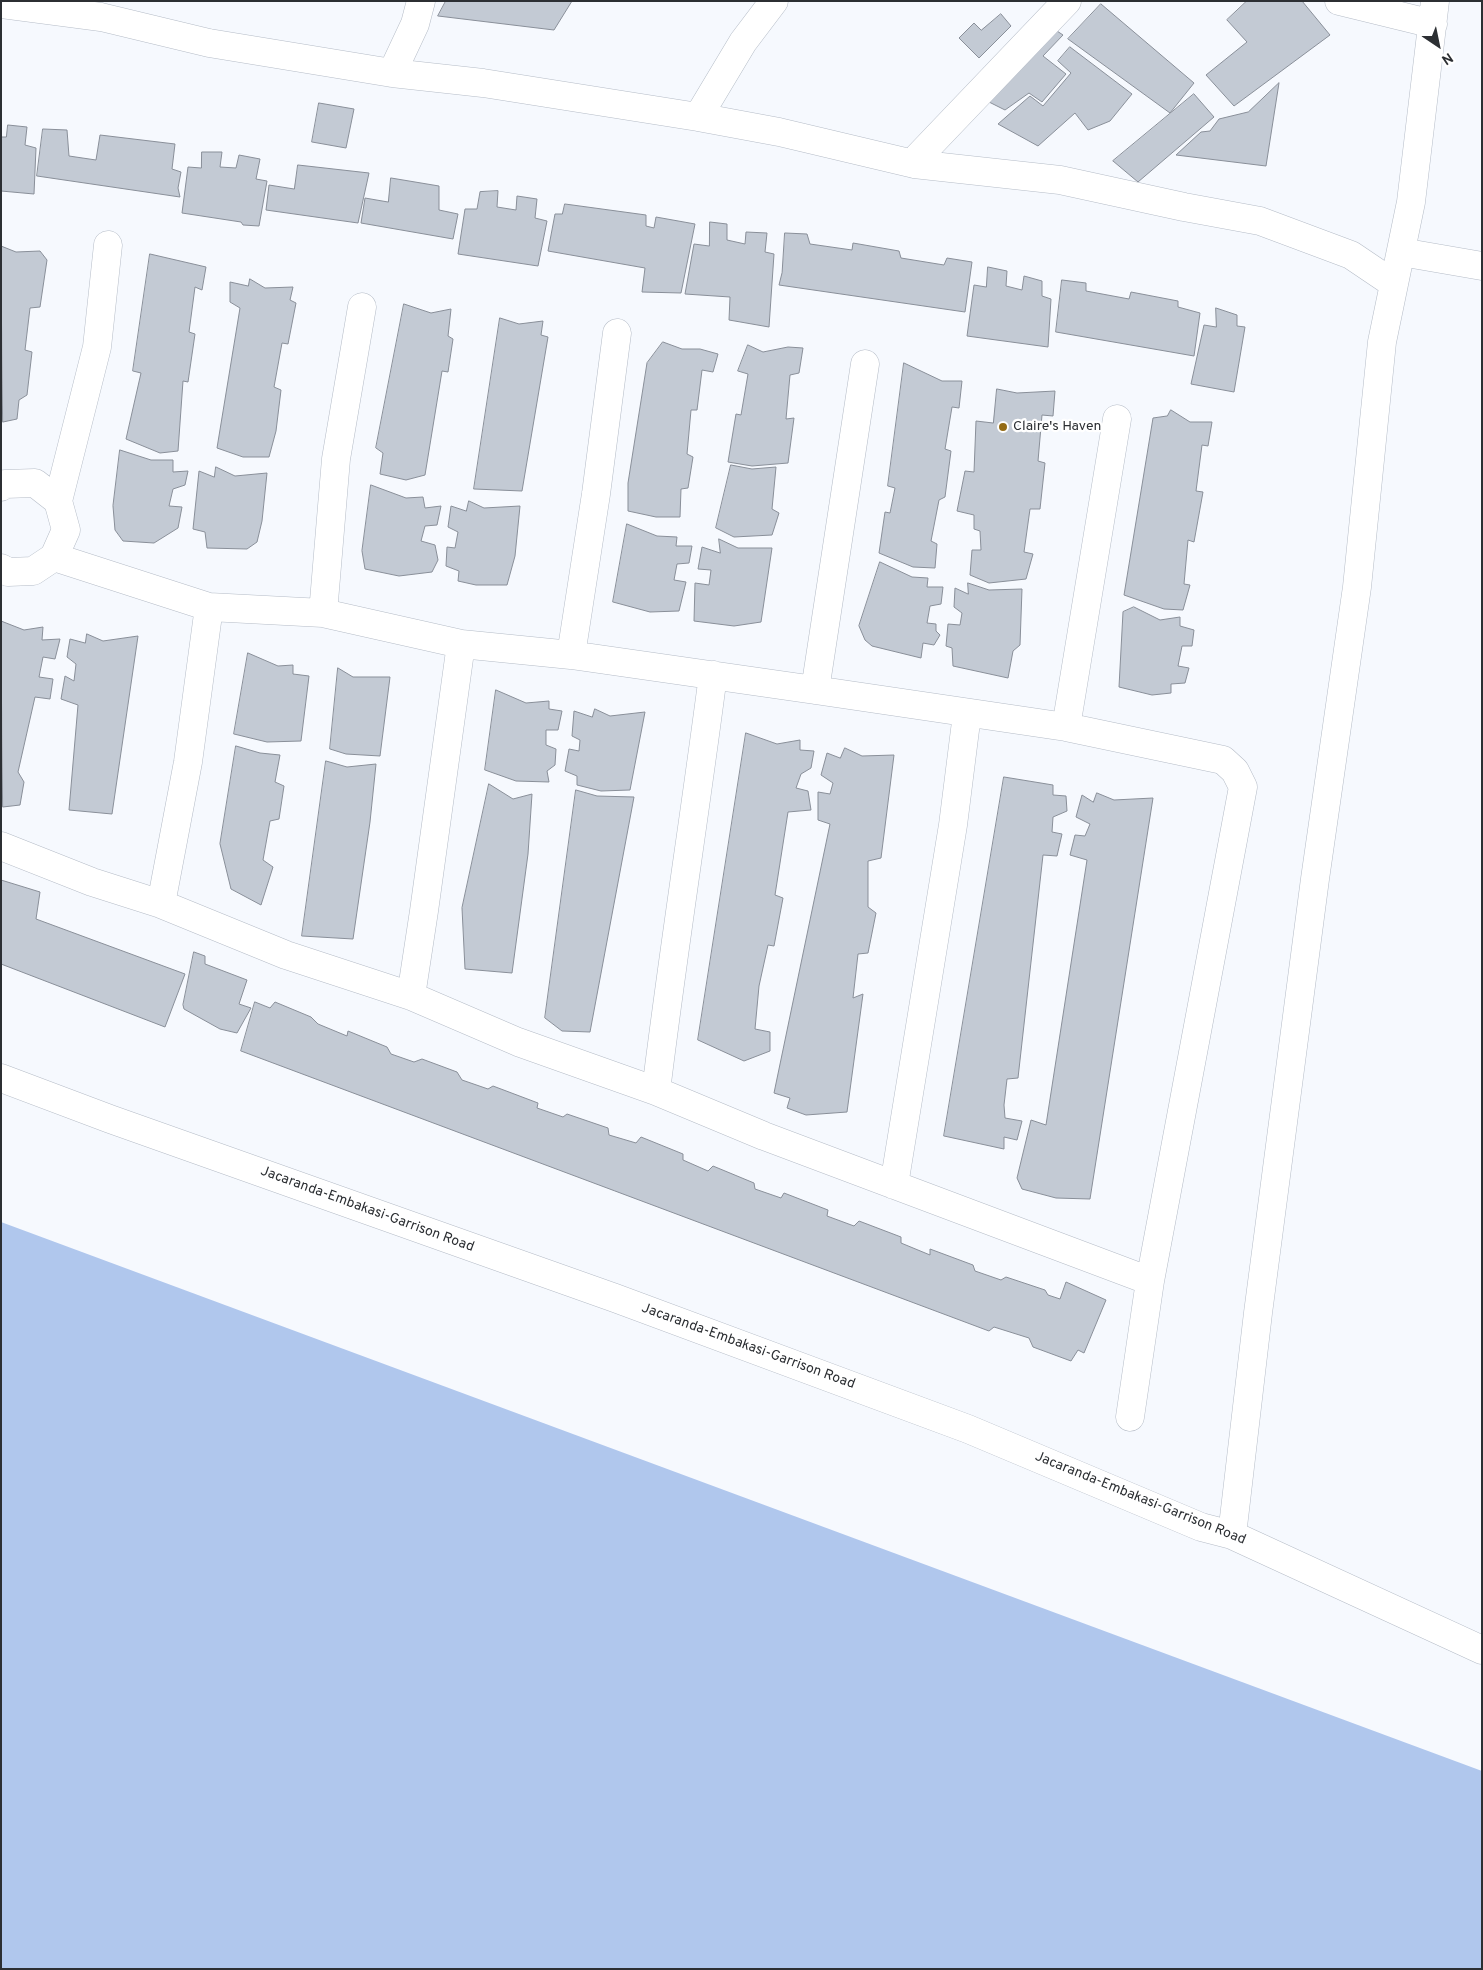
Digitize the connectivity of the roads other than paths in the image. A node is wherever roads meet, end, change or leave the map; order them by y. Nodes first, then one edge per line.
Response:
1 (421, 1) edge
2 (774, 1) edge
3 (1067, 1) edge
4 (1339, 1) edge
5 (1, 4) edge
6 (102, 9) edge
7 (1434, 13) edge
8 (392, 73) junction
9 (698, 116) junction
10 (914, 164) junction
11 (108, 245) dead end
12 (1401, 252) junction
13 (1482, 266) edge
14 (1394, 284) junction
15 (362, 307) dead end
16 (617, 333) dead end
17 (865, 364) dead end
18 (1117, 419) dead end
19 (1, 487) edge
20 (58, 501) junction
21 (54, 557) junction
22 (1, 568) edge
23 (209, 607) junction
24 (323, 613) junction
25 (461, 644) junction
26 (571, 655) junction
27 (713, 675) junction
28 (815, 690) junction
29 (967, 714) junction
30 (1066, 728) junction
31 (1, 846) edge
32 (161, 904) junction
33 (411, 996) junction
34 (1, 1078) edge
35 (656, 1091) junction
36 (894, 1184) junction
37 (1150, 1281) junction
38 (1130, 1417) dead end
39 (1232, 1535) junction
40 (1482, 1650) edge

1 - 8 street
2 - 9 street
3 - 10 street
4 - 7 street
5 - 6 street
6 - 8 street
7 - 12 street
8 - 9 street
9 - 10 street
10 - 14 street
11 - 20 street
12 - 13 street
12 - 14 street
14 - 39 street
15 - 24 street
16 - 26 street
17 - 28 street
18 - 30 street
19 - 20 street
20 - 21 street
21 - 22 street
21 - 23 street
23 - 24 street
23 - 32 street
24 - 25 street
25 - 26 street
25 - 33 street
26 - 27 street
27 - 28 street
27 - 35 street
28 - 29 street
29 - 30 street
29 - 36 street
30 - 37 street
31 - 32 street
32 - 33 street
33 - 35 street
34 - 39 street, Jacaranda-Embakasi-Garrison Road
35 - 36 street
36 - 37 street
37 - 38 street
39 - 40 street, Jacaranda-Embakasi-Garrison Road

